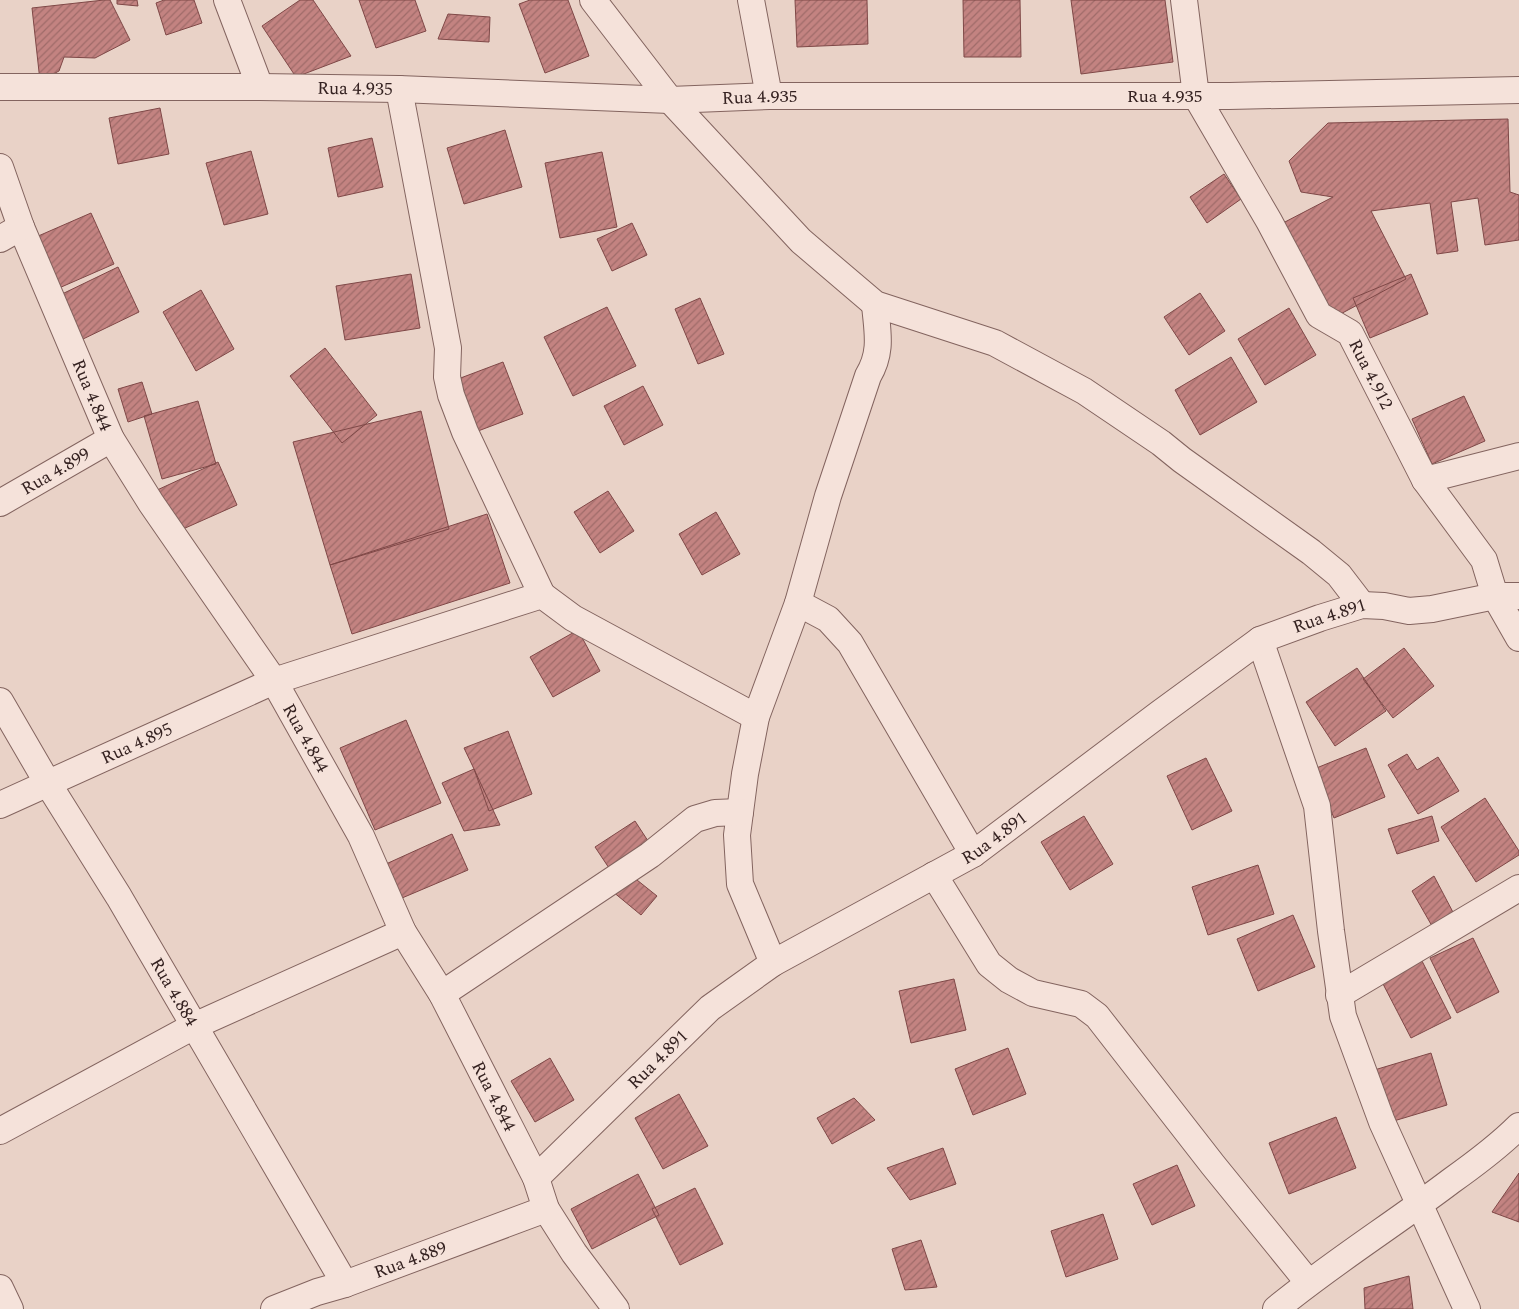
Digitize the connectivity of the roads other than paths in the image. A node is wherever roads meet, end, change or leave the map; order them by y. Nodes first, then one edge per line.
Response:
1 (227, 0) edge
2 (594, 0) edge
3 (751, 0) edge
4 (1184, 0) edge
5 (0, 87) edge
6 (260, 87) junction
7 (399, 89) junction
8 (1519, 90) edge
9 (769, 96) junction
10 (1196, 96) junction
11 (670, 100) junction
12 (0, 167) edge
13 (10, 233) edge
14 (875, 304) junction
15 (111, 439) junction
16 (1519, 456) edge
17 (1425, 480) junction
18 (0, 503) edge
19 (542, 595) junction
20 (1507, 596) edge
21 (798, 603) junction
22 (1362, 605) junction
23 (1519, 638) edge
24 (1260, 640) junction
25 (274, 681) junction
26 (0, 701) edge
27 (756, 717) junction
28 (48, 782) junction
29 (0, 805) edge
30 (740, 812) junction
31 (973, 854) junction
32 (934, 875) junction
33 (1519, 888) edge
34 (403, 932) junction
35 (772, 963) junction
36 (442, 994) junction
37 (1339, 995) junction
38 (194, 1026) junction
39 (1519, 1126) edge
40 (0, 1131) edge
41 (536, 1178) junction
42 (1420, 1204) junction
43 (546, 1209) junction
44 (1308, 1282) junction
45 (345, 1284) junction
46 (0, 1288) edge
47 (321, 1300) edge
48 (10, 1309) edge
49 (274, 1309) edge
50 (616, 1309) edge
51 (1276, 1309) edge
52 (1467, 1309) edge

1 - 6 street
2 - 11 street
3 - 9 street
4 - 10 street
5 - 6 street, Rua 4.935
6 - 7 street, Rua 4.935
7 - 11 street, Rua 4.935
7 - 19 street
8 - 10 street, Rua 4.935
9 - 10 street, Rua 4.935
9 - 11 street, Rua 4.935
10 - 17 street, Rua 4.912
11 - 14 street
12 - 13 street, Rua 4.844
13 - 15 street, Rua 4.844
14 - 21 street
14 - 22 street
15 - 18 street, Rua 4.899
15 - 25 street, Rua 4.844
16 - 17 street
17 - 20 street, Rua 4.912
19 - 25 street, Rua 4.895
19 - 27 street
20 - 22 street, Rua 4.891
20 - 23 street, Rua 4.912
21 - 27 street
21 - 31 street
22 - 24 street, Rua 4.891
24 - 31 street, Rua 4.891
24 - 37 street
25 - 28 street, Rua 4.895
25 - 34 street, Rua 4.844
26 - 28 street, Rua 4.884
27 - 30 street
28 - 29 street, Rua 4.895
28 - 38 street, Rua 4.884
30 - 35 street
30 - 36 street
31 - 32 street, Rua 4.891
32 - 35 street, Rua 4.891
32 - 44 street
33 - 37 street
34 - 36 street, Rua 4.844
34 - 38 street
35 - 41 street, Rua 4.891
36 - 41 street, Rua 4.844
37 - 42 street
38 - 40 street
38 - 45 street, Rua 4.884
39 - 42 street
41 - 43 street, Rua 4.844
42 - 44 street
42 - 52 street
43 - 45 street, Rua 4.889
43 - 50 street, Rua 4.844
44 - 51 street
45 - 47 street, Rua 4.889
46 - 48 street
47 - 49 street, Rua 4.889

